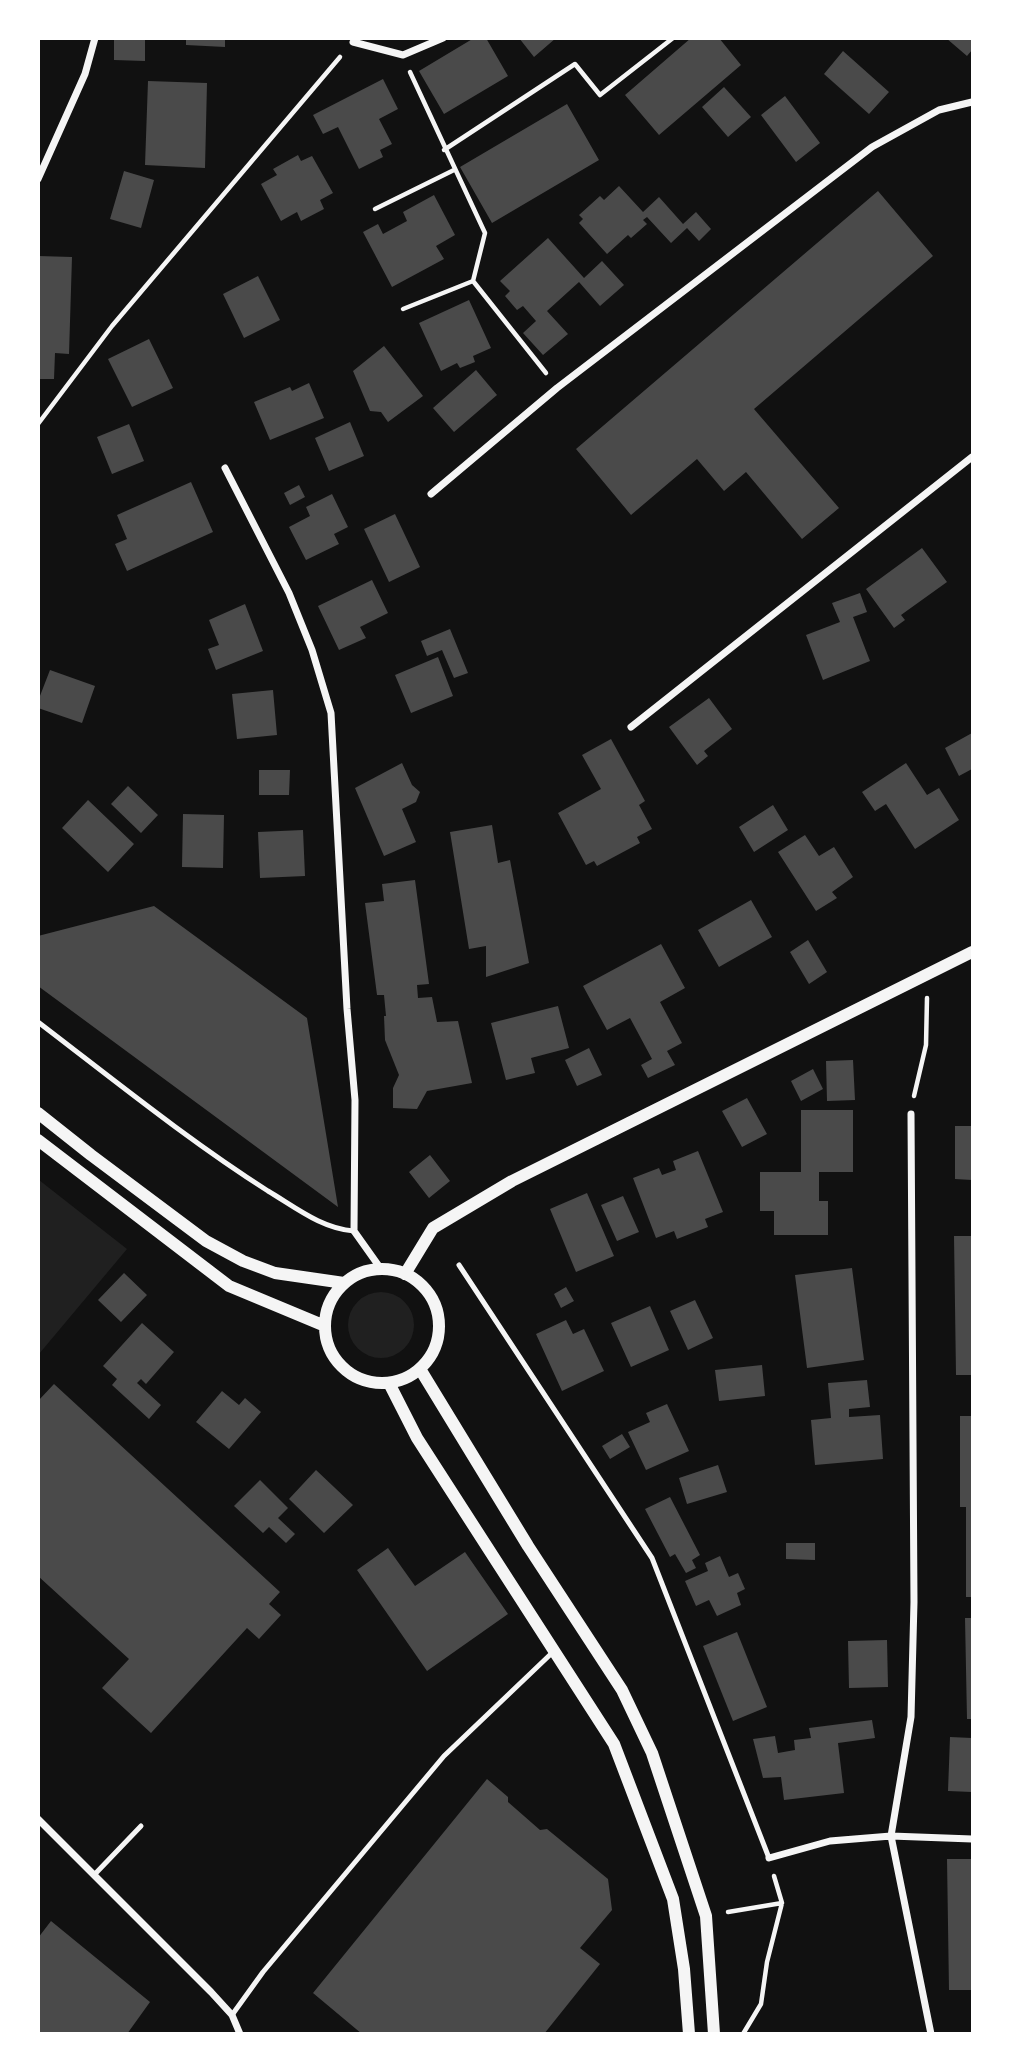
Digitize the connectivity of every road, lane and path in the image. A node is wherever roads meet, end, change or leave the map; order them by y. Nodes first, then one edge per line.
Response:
1 (95, 38) edge
2 (443, 38) edge
3 (673, 38) edge
4 (353, 42) joint
5 (402, 55) junction
6 (972, 102) edge
7 (444, 150) junction
8 (454, 170) junction
9 (38, 179) edge
10 (375, 209) dead end
11 (473, 281) junction
12 (403, 309) dead end
13 (557, 388) junction
14 (38, 424) edge
15 (972, 457) edge
16 (225, 468) dead end
17 (431, 494) dead end
18 (631, 727) dead end
19 (972, 952) edge
20 (926, 974) junction
21 (38, 1022) edge
22 (38, 1112) edge
23 (911, 1114) joint
24 (38, 1140) edge
25 (354, 1231) junction
26 (460, 1265) dead end
27 (381, 1269) junction
28 (405, 1274) junction
29 (344, 1283) junction
30 (325, 1326) junction
31 (420, 1369) junction
32 (389, 1383) junction
33 (554, 1651) junction
34 (38, 1819) edge
35 (141, 1826) dead end
36 (891, 1836) junction
37 (972, 1839) edge
38 (769, 1858) junction
39 (95, 1874) junction
40 (782, 1903) junction
41 (706, 1916) junction
42 (232, 2015) junction
43 (240, 2034) edge
44 (689, 2034) edge
45 (714, 2034) edge
46 (743, 2034) edge
47 (931, 2034) edge

1 - 9 street
2 - 5 street
3 - 7 path
4 - 5 street
4 - 14 path
5 - 7 path
6 - 13 street
7 - 8 path
8 - 10 path
8 - 11 path
11 - 12 path
11 - 13 path
13 - 17 street
15 - 18 street
16 - 25 street
19 - 20 street
20 - 23 path
20 - 28 street
21 - 25 lane
22 - 29 street
23 - 36 street
24 - 30 street
25 - 27 street
26 - 38 lane
27 - 28 street
27 - 29 street
28 - 31 street
29 - 30 street
30 - 32 street
31 - 32 street
31 - 41 street
32 - 33 street
33 - 42 lane
33 - 44 street
34 - 39 street
35 - 39 lane
36 - 37 street
36 - 38 street
36 - 47 street
38 - 40 path
39 - 42 street
40 - 41 path
40 - 46 path
41 - 45 street
42 - 43 street

